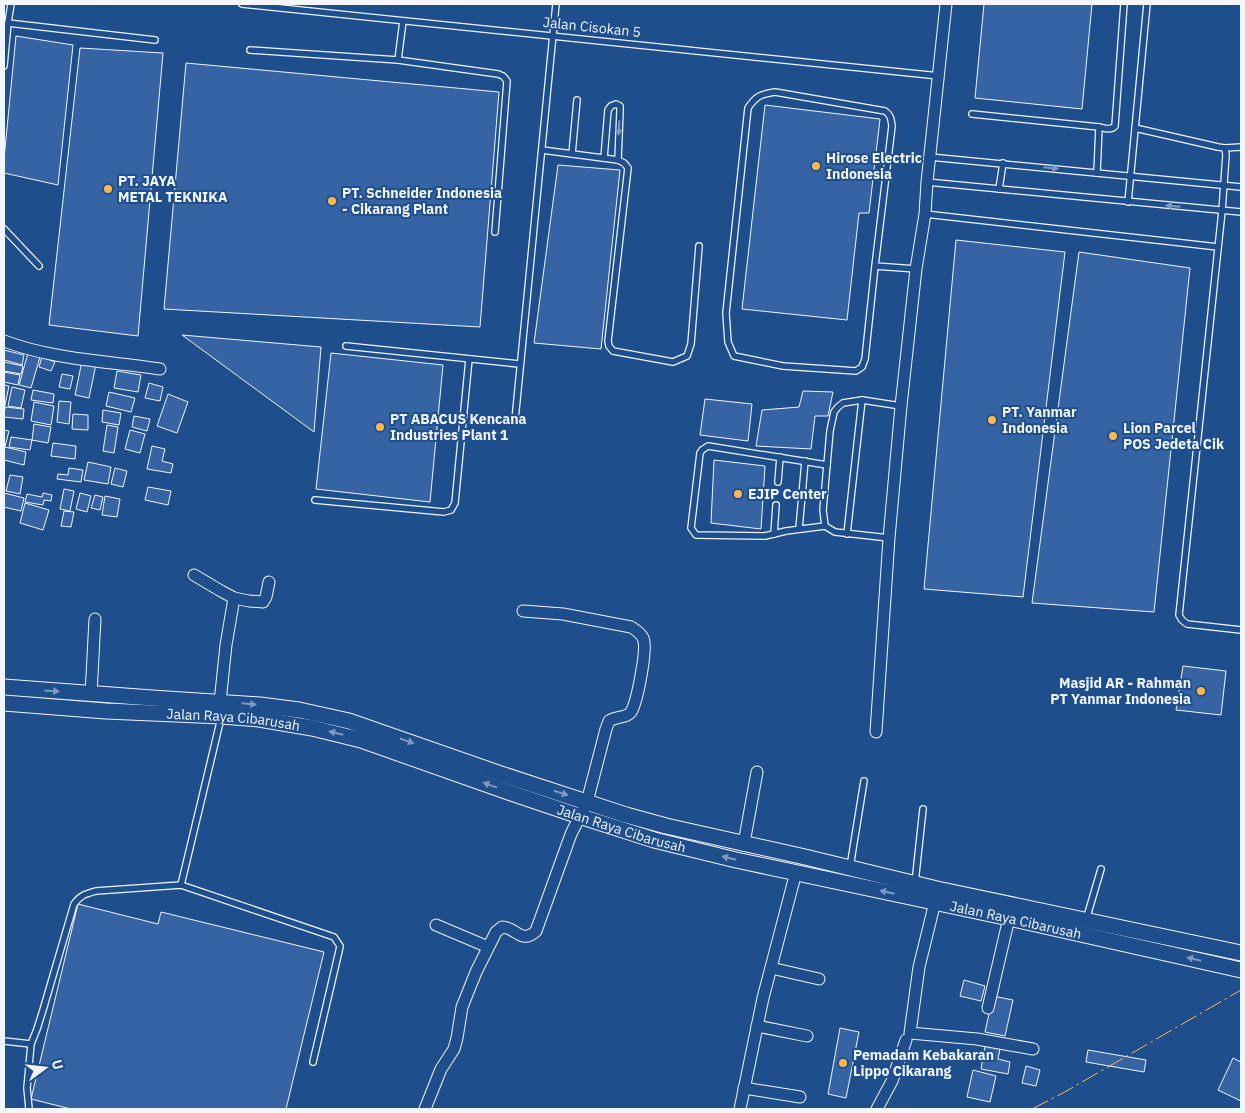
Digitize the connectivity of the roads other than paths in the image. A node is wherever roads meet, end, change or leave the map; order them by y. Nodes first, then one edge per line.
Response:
1 (11, 4) edge
2 (242, 4) edge
3 (556, 4) edge
4 (946, 4) edge
5 (1124, 4) edge
6 (1147, 4) edge
7 (403, 20) junction
8 (8, 23) junction
9 (553, 36) junction
10 (155, 40) dead end
11 (250, 50) dead end
12 (398, 60) junction
13 (4, 66) edge
14 (939, 76) junction
15 (577, 100) dead end
16 (972, 114) dead end
17 (1098, 127) junction
18 (1135, 128) junction
19 (1241, 147) edge
20 (1225, 148) junction
21 (542, 150) junction
22 (572, 154) junction
23 (930, 156) junction
24 (604, 158) junction
25 (618, 160) junction
26 (1002, 163) junction
27 (1097, 173) junction
28 (1130, 176) junction
29 (927, 182) junction
30 (1223, 185) junction
31 (1241, 187) edge
32 (999, 189) junction
33 (1128, 202) junction
34 (1222, 210) junction
35 (1241, 212) edge
36 (925, 214) junction
37 (4, 229) edge
38 (496, 232) dead end
39 (699, 246) dead end
40 (1218, 247) junction
41 (39, 266) dead end
42 (875, 266) junction
43 (916, 269) junction
44 (4, 341) edge
45 (346, 346) dead end
46 (469, 359) junction
47 (519, 364) junction
48 (160, 369) dead end
49 (862, 400) junction
50 (900, 406) junction
51 (514, 420) dead end
52 (780, 457) junction
53 (805, 461) junction
54 (827, 465) junction
55 (778, 482) dead end
56 (315, 500) dead end
57 (776, 505) dead end
58 (825, 526) junction
59 (799, 530) junction
60 (774, 534) junction
61 (847, 534) junction
62 (889, 538) junction
63 (194, 575) dead end
64 (269, 582) dead end
65 (234, 598) junction
66 (523, 611) dead end
67 (95, 619) dead end
68 (1241, 630) edge
69 (4, 687) edge
70 (91, 694) junction
71 (4, 703) edge
72 (221, 709) junction
73 (876, 732) dead end
74 (757, 772) dead end
75 (864, 782) dead end
76 (587, 802) junction
77 (923, 809) dead end
78 (579, 816) junction
79 (744, 843) junction
80 (850, 867) junction
81 (1101, 869) dead end
82 (796, 872) junction
83 (915, 883) junction
84 (181, 885) junction
85 (936, 896) junction
86 (1009, 918) junction
87 (1086, 920) junction
88 (436, 925) dead end
89 (488, 947) junction
90 (1241, 953) edge
91 (771, 968) junction
92 (1241, 970) edge
93 (819, 978) dead end
94 (988, 1008) dead end
95 (757, 1026) junction
96 (807, 1036) dead end
97 (4, 1040) edge
98 (906, 1040) dead end
99 (31, 1044) junction
100 (1033, 1048) dead end
101 (313, 1062) dead end
102 (744, 1088) junction
103 (800, 1097) dead end
104 (29, 1109) edge
105 (425, 1109) edge
106 (740, 1109) edge
107 (877, 1109) edge

1 - 8 lane
2 - 7 lane, Jalan Cisokan 5
3 - 9 lane
4 - 14 street
5 - 17 lane
6 - 18 lane
7 - 9 lane, Jalan Cisokan 5
7 - 12 lane
8 - 10 lane
8 - 13 lane
9 - 14 lane, Jalan Cisokan 5
9 - 21 lane
11 - 12 lane
12 - 38 lane
14 - 23 street
15 - 22 lane
16 - 17 lane
17 - 27 lane
18 - 20 lane
18 - 28 lane
19 - 20 lane
20 - 30 lane
21 - 22 lane
21 - 47 lane
22 - 24 lane
23 - 26 lane
23 - 29 street
24 - 25 lane
24 -> 25 lane
25 - 39 lane
26 -> 27 lane
26 - 32 lane
27 - 28 lane
28 - 30 lane
28 - 33 lane
29 - 32 lane
29 - 36 street
30 - 31 lane
30 - 34 lane
32 - 33 lane
34 -> 33 lane
34 - 35 lane
34 - 40 lane
36 - 40 lane
36 - 43 street
37 - 41 lane
40 - 68 lane
42 - 42 lane
42 - 43 lane
43 - 50 street
44 - 48 street
45 - 46 lane
46 - 47 lane
46 - 56 lane
47 - 51 lane
49 - 50 lane
49 - 54 lane
49 - 61 lane
50 - 62 street
52 - 53 lane
52 - 55 lane
52 - 60 lane
53 - 54 lane
53 - 59 lane
54 - 58 lane
57 - 60 lane
58 - 59 lane
58 - 61 lane
59 - 60 lane
61 - 62 lane
62 - 73 street
63 - 65 street
64 - 65 street
65 - 72 street
66 - 76 street
67 - 70 street
69 -> 70 street, Jalan Raya Cibarusah
70 - 72 street, Jalan Raya Cibarusah
71 - 72 street, Jalan Raya Cibarusah
72 -> 76 street, Jalan Raya Cibarusah
78 -> 72 street, Jalan Raya Cibarusah
72 - 84 lane
74 - 79 street
75 - 80 lane
76 - 78 street
76 - 79 street, Jalan Raya Cibarusah
77 - 83 lane
82 -> 78 street, Jalan Raya Cibarusah
78 - 89 street
79 - 80 street, Jalan Raya Cibarusah
80 - 83 street, Jalan Raya Cibarusah
81 - 87 lane
85 -> 82 street, Jalan Raya Cibarusah
82 - 91 street
83 - 85 street, Jalan Raya Cibarusah
84 - 99 lane
84 - 101 lane
85 - 86 street, Jalan Raya Cibarusah
85 - 87 street, Jalan Raya Cibarusah
85 - 100 street
92 -> 86 street, Jalan Raya Cibarusah
86 - 94 street
87 - 90 street, Jalan Raya Cibarusah
88 - 89 street
89 - 105 street
91 - 93 street
91 - 95 street
95 - 96 street
95 - 102 street
97 - 99 lane
98 - 107 street
99 - 104 lane
102 - 103 street
102 - 106 street

